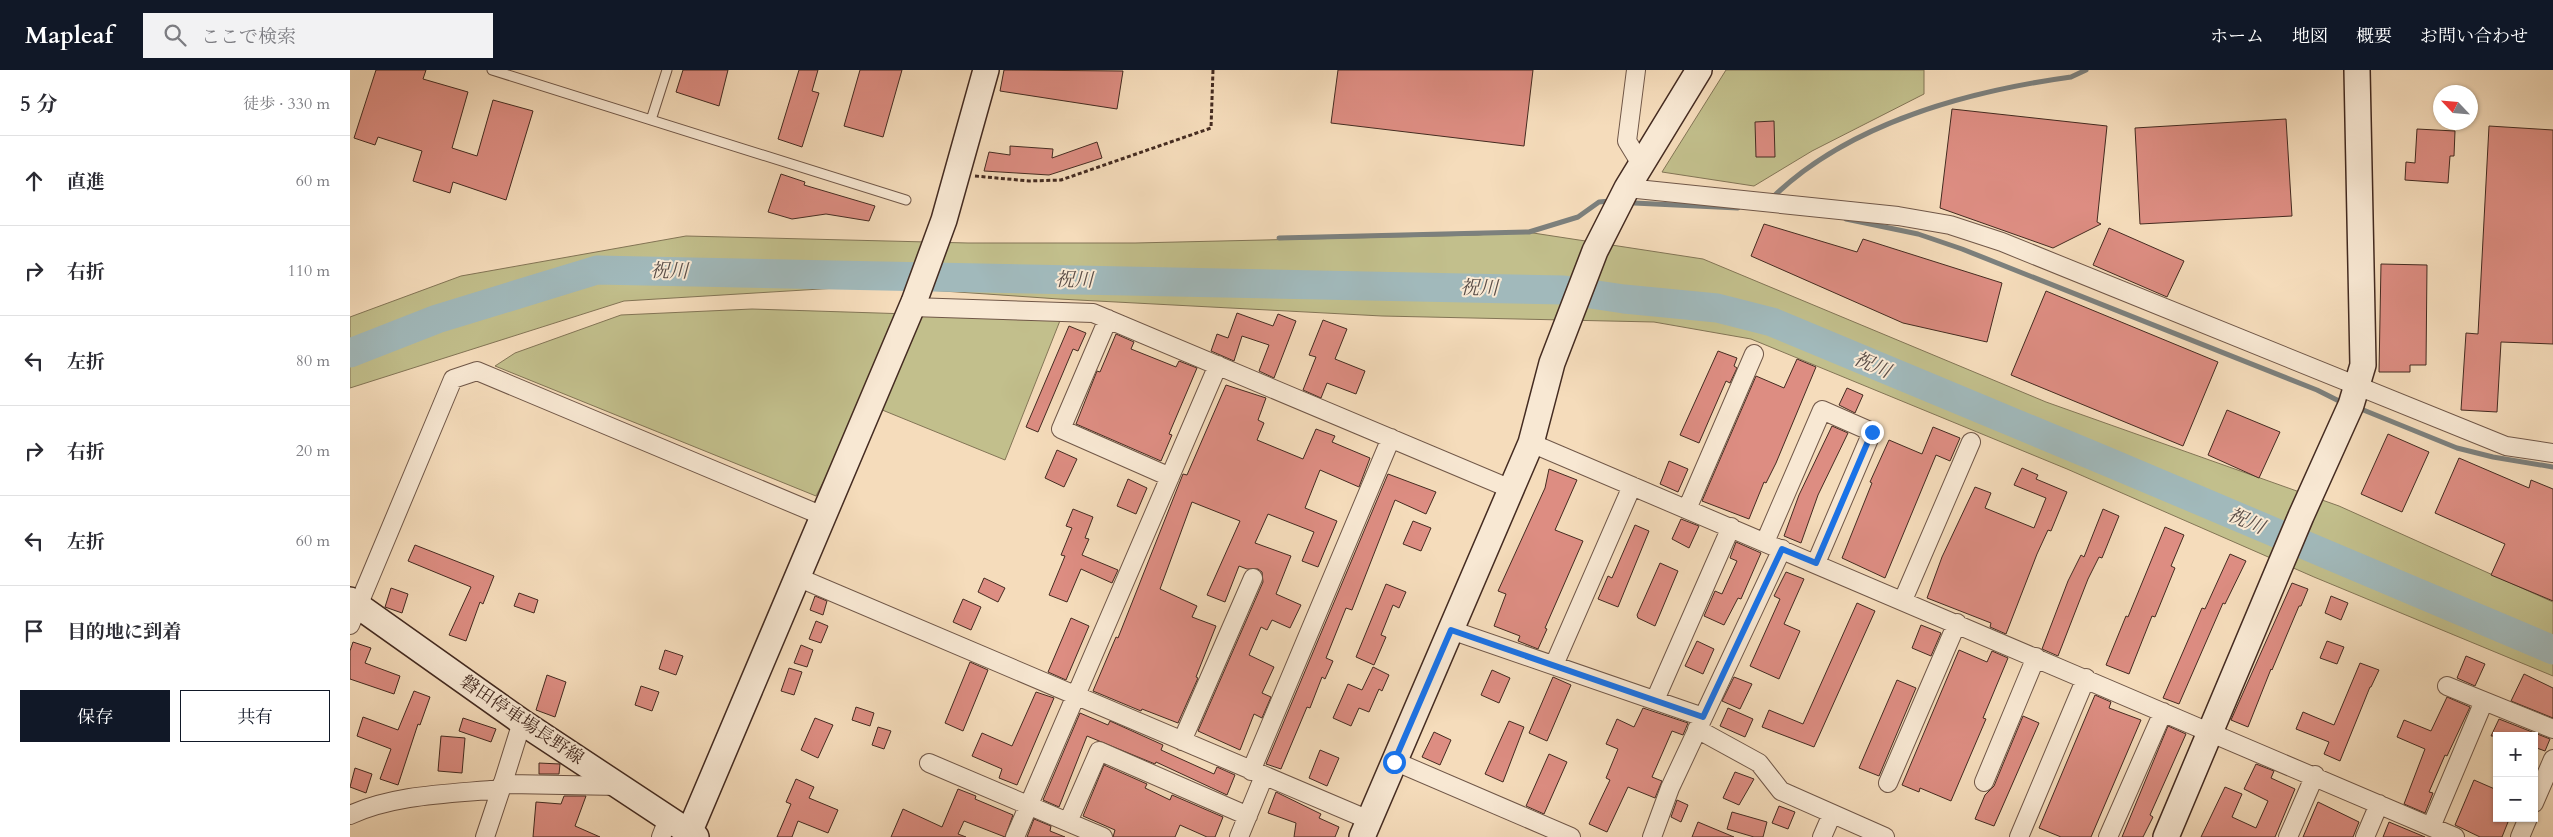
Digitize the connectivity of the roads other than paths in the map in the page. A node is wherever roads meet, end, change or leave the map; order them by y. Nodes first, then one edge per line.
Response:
1 (492, 70) edge
2 (666, 70) edge
3 (986, 70) edge
4 (1636, 70) edge
5 (1698, 70) edge
6 (2357, 70) edge
7 (651, 120) junction
8 (1641, 164) junction
9 (1627, 188) junction
10 (906, 200) dead end
11 (913, 304) junction
12 (1108, 319) junction
13 (1754, 354) dead end
14 (1218, 365) junction
15 (2357, 387) junction
16 (1391, 438) junction
17 (1972, 442) dead end
18 (1531, 443) junction
19 (2553, 453) edge
20 (1170, 477) junction
21 (1632, 486) junction
22 (1511, 489) junction
23 (1687, 509) junction
24 (822, 516) junction
25 (1731, 527) junction
26 (1765, 542) junction
27 (1782, 549) junction
28 (1816, 563) junction
29 (797, 576) junction
30 (1253, 578) dead end
31 (1903, 600) junction
32 (353, 610) edge
33 (1957, 623) junction
34 (1451, 630) junction
35 (2036, 657) junction
36 (1554, 665) junction
37 (2086, 678) junction
38 (2447, 686) dead end
39 (1076, 696) junction
40 (1655, 700) junction
41 (2484, 701) junction
42 (2163, 712) junction
43 (522, 722) junction
44 (1700, 723) junction
45 (2553, 730) edge
46 (2211, 733) junction
47 (1182, 741) junction
48 (2553, 759) edge
49 (929, 762) dead end
50 (1394, 762) junction
51 (1258, 774) junction
52 (2315, 775) junction
53 (1984, 782) dead end
54 (1888, 783) dead end
55 (501, 786) junction
56 (619, 786) junction
57 (2538, 794) edge
58 (2379, 804) junction
59 (1029, 806) junction
60 (1832, 814) junction
61 (350, 815) edge
62 (1248, 816) junction
63 (1068, 822) junction
64 (2526, 822) edge
65 (2431, 826) junction
66 (665, 828) edge
67 (1365, 829) edge
68 (692, 835) edge
69 (485, 837) edge
70 (1016, 837) edge
71 (1103, 837) edge
72 (1239, 837) edge
73 (1571, 837) edge
74 (1652, 837) edge
75 (1822, 837) edge
76 (1885, 837) edge
77 (2019, 837) edge
78 (2108, 837) edge
79 (2166, 837) edge
80 (2288, 837) edge
81 (2365, 837) edge
82 (2455, 837) edge
83 (2520, 837) edge

1 - 7 lane
2 - 7 lane
3 - 11 street
4 - 8 street
5 - 8 street
6 - 15 street
7 - 10 lane
8 - 9 street
9 - 15 street
9 - 18 street
11 - 12 street
11 - 24 street
12 - 14 street
12 - 20 street
13 - 23 street
14 - 16 street
14 - 20 street
15 - 19 street
15 - 46 street
16 - 22 street
16 - 51 street
17 - 31 street
18 - 21 street
18 - 22 street
20 - 39 street
21 - 23 street
21 - 36 street
22 - 34 street
23 - 25 street
24 - 29 street
24 - 32 street
25 - 26 street
25 - 40 street
26 - 27 street
26 - 28 street
27 - 28 street
27 - 44 street
28 - 31 street
29 - 39 street
29 - 68 street
30 - 47 street
31 - 33 street
32 - 43 street, 磐田停車場長野線
33 - 35 street
33 - 54 street
34 - 36 street
34 - 50 street
35 - 37 street
35 - 53 street
36 - 40 street
37 - 42 street
37 - 77 street
38 - 41 street
39 - 47 street
39 - 59 street
40 - 44 street
41 - 45 street
41 - 65 street
42 - 46 street
42 - 78 street
43 - 55 street
43 - 56 street, 磐田停車場長野線
44 - 60 street
44 - 74 street
46 - 52 street
46 - 79 street
47 - 51 street
48 - 57 street
49 - 59 street
50 - 67 street
50 - 73 street
51 - 62 street
51 - 67 street
52 - 58 street
52 - 80 street
55 - 56 street
55 - 61 street
55 - 69 street
56 - 66 street, 磐田停車場長野線
58 - 65 street
58 - 81 street
59 - 63 street
59 - 70 street
60 - 75 street
60 - 76 street
62 - 63 street
62 - 72 street
63 - 71 street
64 - 83 street
65 - 82 street
66 - 68 street, 磐田停車場長野線

